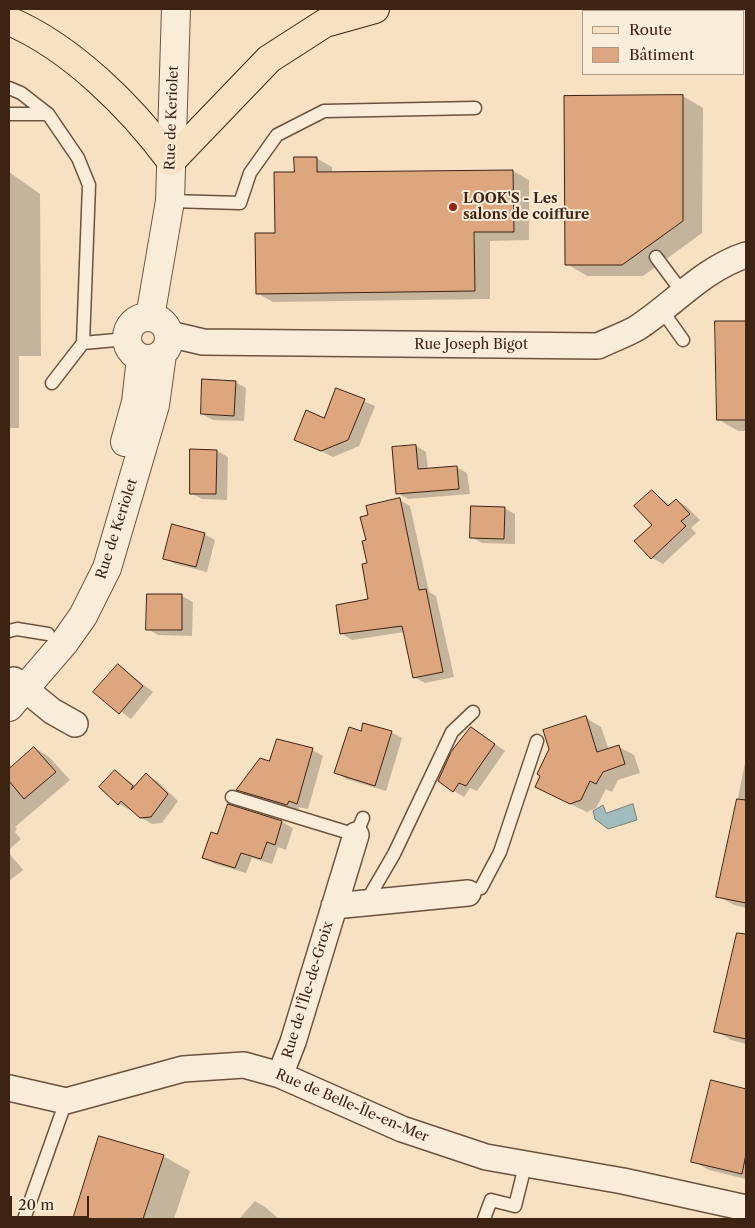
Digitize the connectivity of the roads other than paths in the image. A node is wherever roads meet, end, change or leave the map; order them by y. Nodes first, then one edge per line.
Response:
1 (176, 9) edge
2 (375, 9) edge
3 (9, 21) edge
4 (9, 88) edge
5 (475, 108) dead end
6 (9, 114) edge
7 (48, 114) junction
8 (171, 162) junction
9 (170, 201) junction
10 (746, 255) edge
11 (656, 257) dead end
12 (682, 292) junction
13 (661, 309) junction
14 (150, 340) junction
15 (683, 340) dead end
16 (83, 343) junction
17 (52, 383) dead end
18 (9, 631) edge
19 (48, 634) junction
20 (14, 691) edge
21 (473, 712) dead end
22 (75, 724) dead end
23 (537, 741) dead end
24 (232, 797) dead end
25 (359, 826) joint
26 (468, 893) joint
27 (366, 902) junction
28 (334, 906) junction
29 (280, 1074) junction
30 (9, 1088) edge
31 (66, 1101) junction
32 (525, 1166) junction
33 (746, 1208) edge
34 (24, 1219) edge
35 (484, 1219) edge

1 - 8 street, Rue de Keriolet
2 - 8 main road
3 - 8 main road
4 - 7 lane
5 - 9 lane
6 - 7 lane
7 - 16 lane
8 - 9 street, Rue de Keriolet
9 - 14 street, Rue de Keriolet
10 - 12 street, Rue Joseph Bigot
11 - 12 lane
12 - 13 street, Rue Joseph Bigot
13 - 14 street, Rue Joseph Bigot
13 - 15 lane
14 - 16 lane
14 - 19 street, Rue de Keriolet
14 - 20 street, Rue de Keriolet
16 - 17 lane
18 - 19 lane
19 - 20 street, Rue de Keriolet
20 - 22 street
21 - 27 lane
23 - 26 lane
24 - 25 lane
25 - 28 street, Rue de l'Île-de-Groix
26 - 27 street
27 - 28 street
28 - 29 street, Rue de l'Île-de-Groix
29 - 31 street, Rue de Belle-Île-en-Mer
29 - 32 street, Rue de Belle-Île-en-Mer
30 - 31 street, Rue de Belle-Île-en-Mer
31 - 34 lane
32 - 33 street, Rue de Belle-Île-en-Mer
32 - 35 lane

